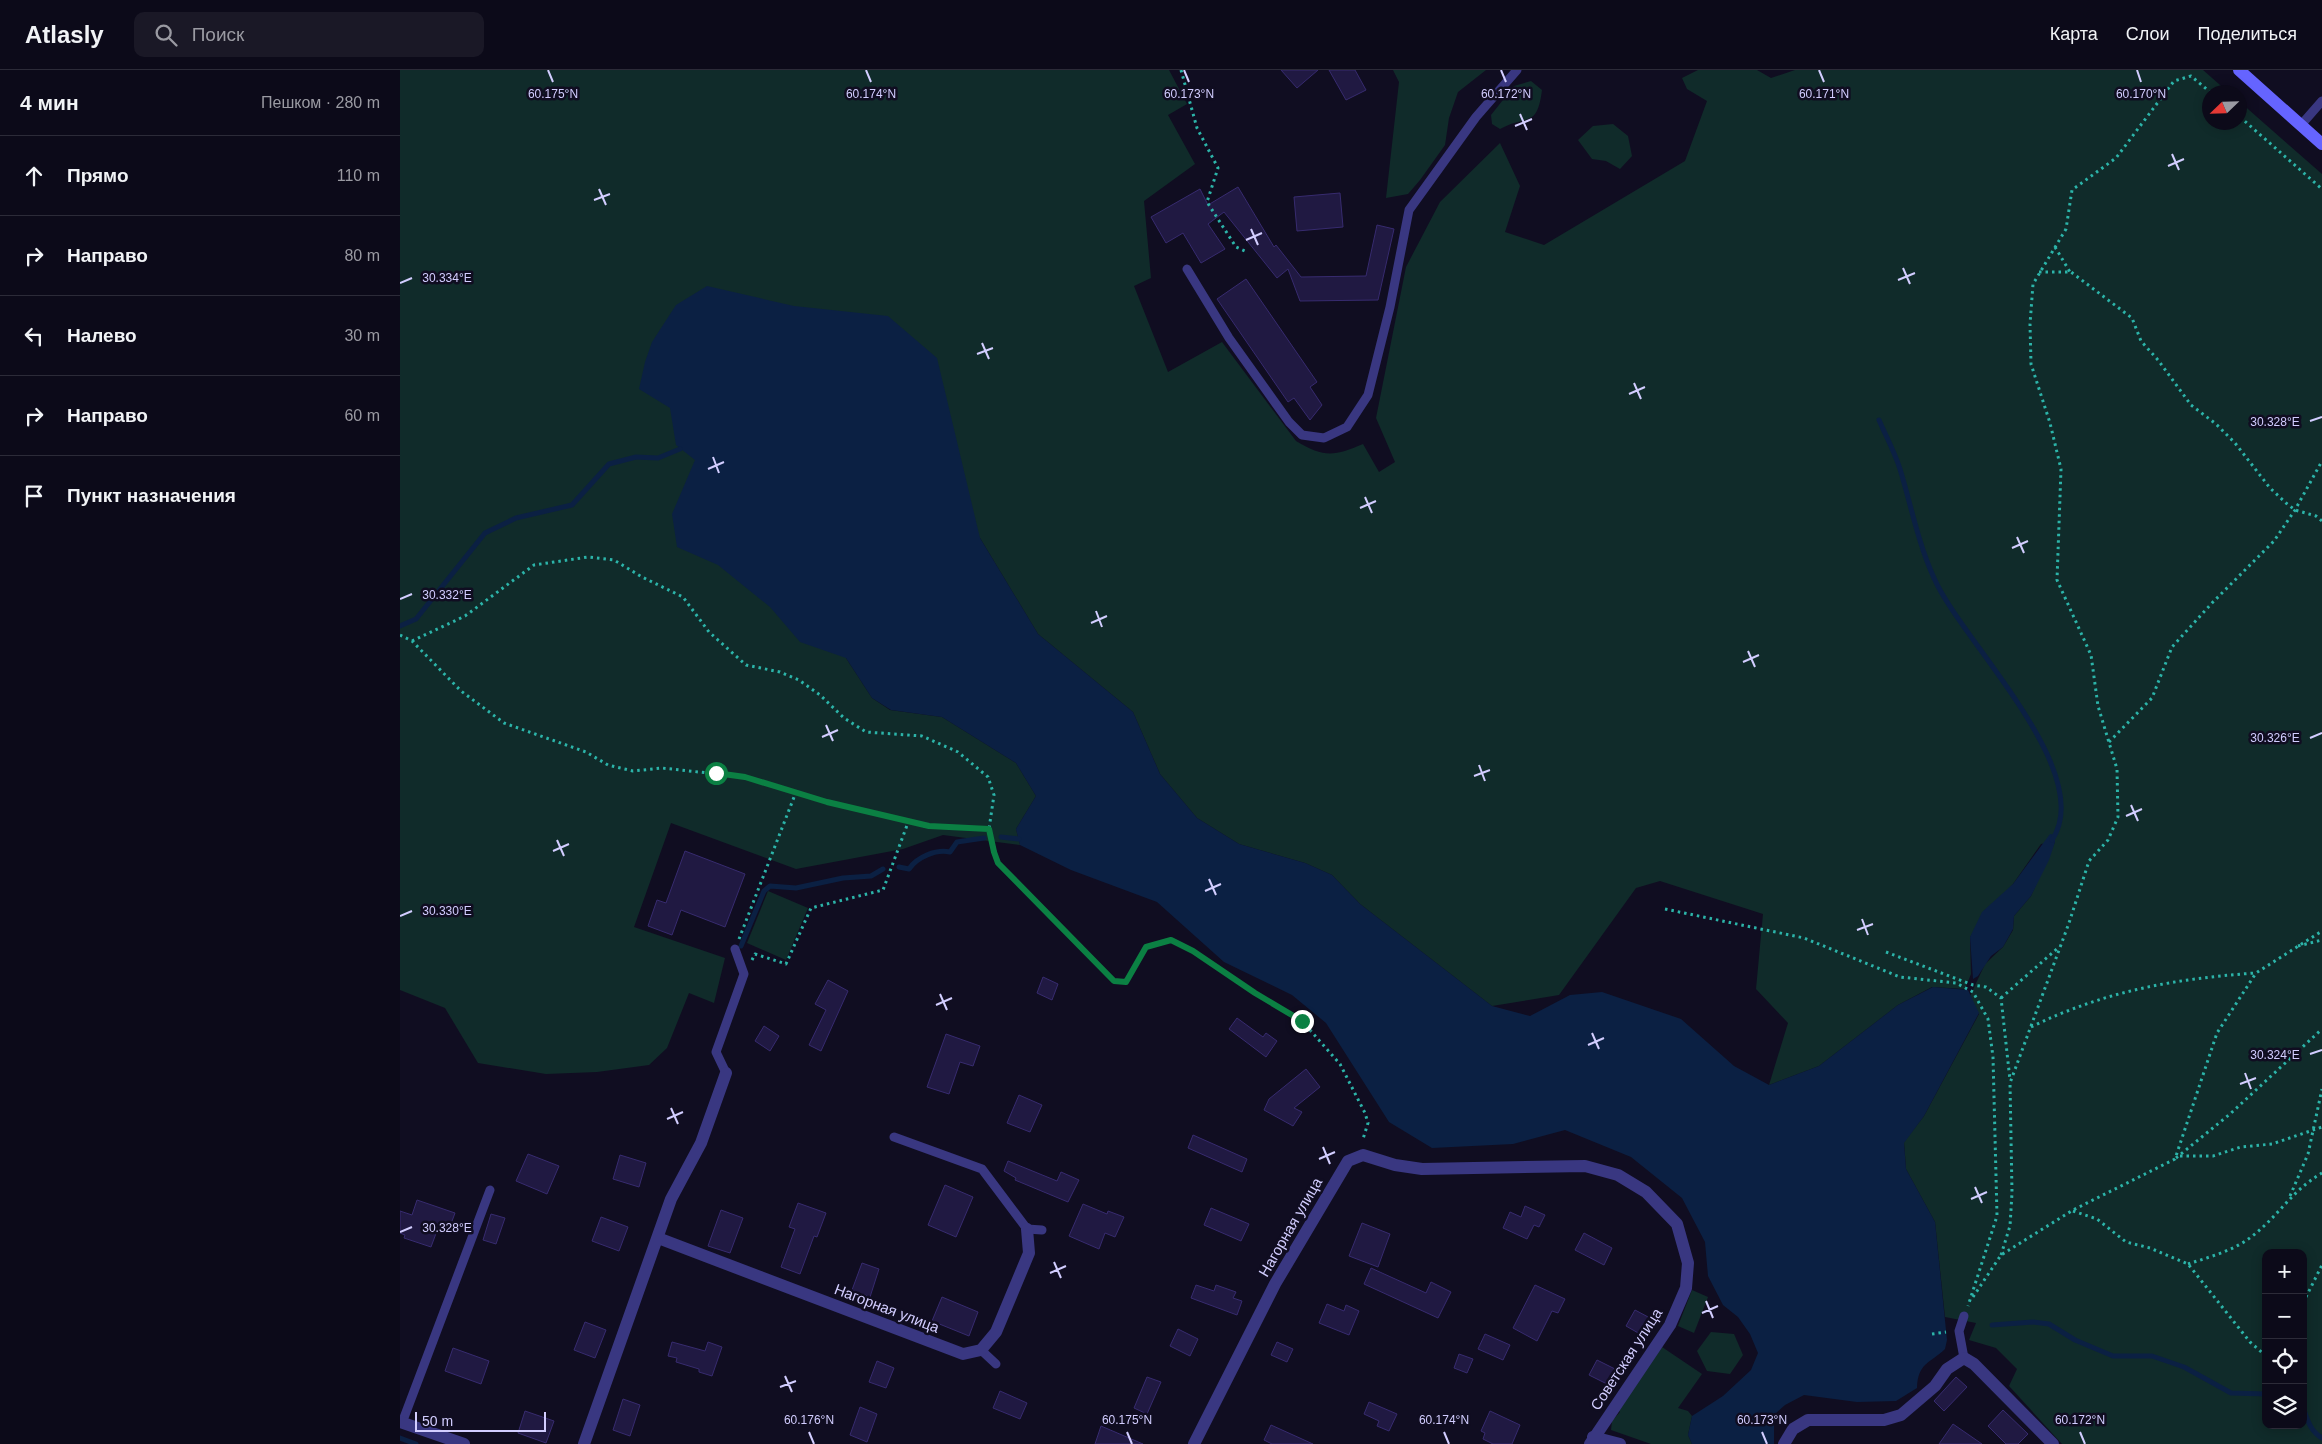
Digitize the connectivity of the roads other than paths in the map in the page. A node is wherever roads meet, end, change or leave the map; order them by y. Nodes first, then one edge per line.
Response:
1 (1517, 70) edge
2 (2239, 70) edge
3 (2322, 100) edge
4 (2301, 125) junction
5 (2322, 144) edge
6 (1187, 269) dead end
7 (735, 949) road end
8 (726, 1073) joint
9 (894, 1137) dead end
10 (1585, 1166) joint
11 (490, 1190) dead end
12 (1027, 1229) junction
13 (1042, 1230) dead end
14 (658, 1238) junction
15 (1964, 1316) road end
16 (981, 1350) junction
17 (1964, 1358) junction
18 (996, 1364) dead end
19 (401, 1422) edge
20 (1592, 1441) edge
21 (464, 1444) edge
22 (584, 1444) edge
23 (1194, 1444) edge
24 (1620, 1444) edge
25 (1784, 1444) edge
26 (2053, 1444) edge

1 - 6 lane
2 - 4 main road
3 - 4 lane
4 - 5 main road
7 - 8 lane
8 - 14 street
9 - 12 lane
10 - 20 street, Советская улица
10 - 23 street, Нагорная улица
11 - 19 lane
12 - 13 lane
12 - 16 street
14 - 16 street, Нагорная улица
14 - 22 street
15 - 17 lane
16 - 18 lane
17 - 25 street
17 - 26 street
19 - 21 street
20 - 24 street

